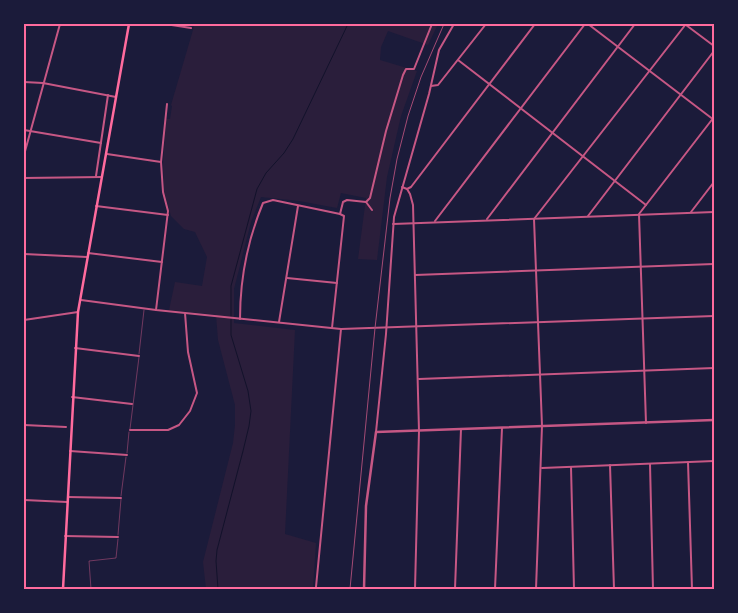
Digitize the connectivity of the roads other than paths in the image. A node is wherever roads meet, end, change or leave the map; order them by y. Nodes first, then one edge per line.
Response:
1 (60, 24) edge
2 (129, 24) edge
3 (164, 24) edge
4 (432, 24) edge
5 (454, 24) edge
6 (486, 24) edge
7 (535, 24) edge
8 (586, 24) edge
9 (635, 24) edge
10 (686, 24) edge
11 (191, 28) dead end
12 (618, 46) junction
13 (714, 46) edge
14 (714, 51) edge
15 (458, 60) junction
16 (650, 70) junction
17 (24, 82) edge
18 (43, 83) junction
19 (489, 85) junction
20 (431, 86) junction
21 (681, 94) junction
22 (108, 95) junction
23 (116, 97) junction
24 (167, 104) dead end
25 (520, 109) junction
26 (714, 118) edge
27 (24, 130) edge
28 (30, 130) junction
29 (552, 133) junction
30 (101, 143) junction
31 (105, 154) junction
32 (24, 155) edge
33 (583, 156) junction
34 (162, 162) junction
35 (96, 176) junction
36 (102, 177) junction
37 (24, 178) edge
38 (614, 181) junction
39 (714, 182) edge
40 (402, 187) junction
41 (407, 189) junction
42 (366, 202) junction
43 (646, 205) junction
44 (96, 206) junction
45 (298, 206) junction
46 (372, 210) dead end
47 (691, 212) junction
48 (714, 212) edge
49 (340, 214) junction
50 (639, 214) junction
51 (168, 215) junction
52 (587, 216) junction
53 (534, 219) junction
54 (487, 220) junction
55 (435, 221) junction
56 (413, 222) junction
57 (393, 224) junction
58 (88, 253) junction
59 (24, 254) edge
60 (87, 257) junction
61 (162, 262) junction
62 (714, 264) edge
63 (641, 267) junction
64 (535, 270) junction
65 (415, 276) junction
66 (287, 278) junction
67 (337, 283) junction
68 (79, 300) junction
69 (144, 309) junction
70 (156, 310) junction
71 (78, 312) junction
72 (185, 313) junction
73 (714, 316) edge
74 (643, 318) junction
75 (239, 319) junction
76 (24, 320) edge
77 (538, 322) junction
78 (279, 323) junction
79 (416, 326) junction
80 (387, 327) junction
81 (332, 328) junction
82 (341, 329) junction
83 (75, 348) junction
84 (139, 356) junction
85 (714, 368) edge
86 (644, 370) junction
87 (540, 375) junction
88 (419, 379) junction
89 (72, 396) junction
90 (132, 404) junction
91 (714, 420) edge
92 (646, 423) junction
93 (24, 425) edge
94 (542, 426) junction
95 (66, 427) dead end
96 (502, 428) junction
97 (130, 430) junction
98 (419, 430) junction
99 (461, 430) junction
100 (376, 432) junction
101 (70, 451) junction
102 (126, 455) junction
103 (714, 461) edge
104 (688, 462) junction
105 (650, 464) junction
106 (610, 465) junction
107 (571, 467) junction
108 (541, 468) junction
109 (68, 497) junction
110 (121, 498) junction
111 (24, 500) edge
112 (67, 502) junction
113 (65, 536) junction
114 (118, 537) junction
115 (316, 587) dead end
116 (63, 589) edge
117 (91, 589) edge
118 (364, 589) edge
119 (415, 589) edge
120 (455, 589) edge
121 (495, 589) edge
122 (536, 589) edge
123 (574, 589) edge
124 (614, 589) edge
125 (653, 589) edge
126 (692, 589) edge

1 - 18 street
2 - 23 main road
3 - 11 street
4 - 42 street
5 - 20 street
6 - 15 street
7 - 19 street
8 - 12 street
8 - 25 street
9 - 12 street
10 - 13 street
10 - 16 street
12 - 16 street
12 - 29 street
14 - 21 street
15 - 19 street
15 - 20 street
16 - 21 street
16 - 33 street
17 - 18 street
18 - 22 street
18 - 28 street
19 - 25 street
19 - 41 street
20 - 40 street
21 - 26 street
21 - 38 street
22 - 23 street
22 - 30 street
23 - 31 main road
24 - 34 street
25 - 29 street
25 - 55 street
26 - 43 street
27 - 28 street
28 - 30 street
28 - 32 street
29 - 33 street
29 - 54 street
30 - 35 street
31 - 34 street
31 - 36 main road
33 - 38 street
33 - 53 street
34 - 51 street
35 - 36 street
35 - 37 street
36 - 44 main road
38 - 43 street
38 - 52 street
39 - 47 street
40 - 41 street
40 - 57 street
41 - 56 street
42 - 46 street
42 - 49 street
43 - 50 street
44 - 51 street
44 - 58 main road
45 - 49 street
45 - 66 street
45 - 75 street
47 - 48 street
47 - 50 street
49 - 67 street
50 - 52 street
50 - 63 street
51 - 61 street
52 - 53 street
53 - 54 street
53 - 64 street
54 - 55 street
55 - 56 street
56 - 57 street
56 - 65 street
57 - 80 street
58 - 60 main road
58 - 61 street
59 - 60 street
60 - 68 main road
61 - 70 street
62 - 63 street
63 - 64 street
63 - 74 street
64 - 65 street
64 - 77 street
65 - 79 street
66 - 67 street
66 - 78 street
67 - 81 street
68 - 69 street
68 - 71 main road
69 - 70 street
69 - 84 lane
70 - 72 street
71 - 76 street
71 - 83 main road
72 - 75 street
72 - 97 street
73 - 74 street
74 - 77 street
74 - 86 street
75 - 78 street
77 - 79 street
77 - 87 street
78 - 81 street
79 - 80 street
79 - 88 street
80 - 82 street
80 - 100 street
81 - 82 street
82 - 115 street
83 - 84 street
83 - 89 main road
84 - 90 lane
85 - 86 street
86 - 87 street
86 - 92 street
87 - 88 street
87 - 94 street
88 - 98 street
89 - 90 street
89 - 101 main road
90 - 97 lane
91 - 92 street
92 - 94 street
93 - 95 street
94 - 96 street
94 - 108 street
96 - 99 street
96 - 121 street
97 - 102 lane
98 - 99 street
98 - 100 street
98 - 119 street
99 - 120 street
100 - 118 street
101 - 102 street
101 - 109 main road
102 - 110 lane
103 - 104 street
104 - 105 street
104 - 126 street
105 - 106 street
105 - 125 street
106 - 107 street
106 - 124 street
107 - 108 street
107 - 123 street
108 - 122 street
109 - 110 street
109 - 112 main road
110 - 114 lane
111 - 112 street
112 - 113 main road
113 - 114 street
113 - 116 main road
114 - 117 lane

